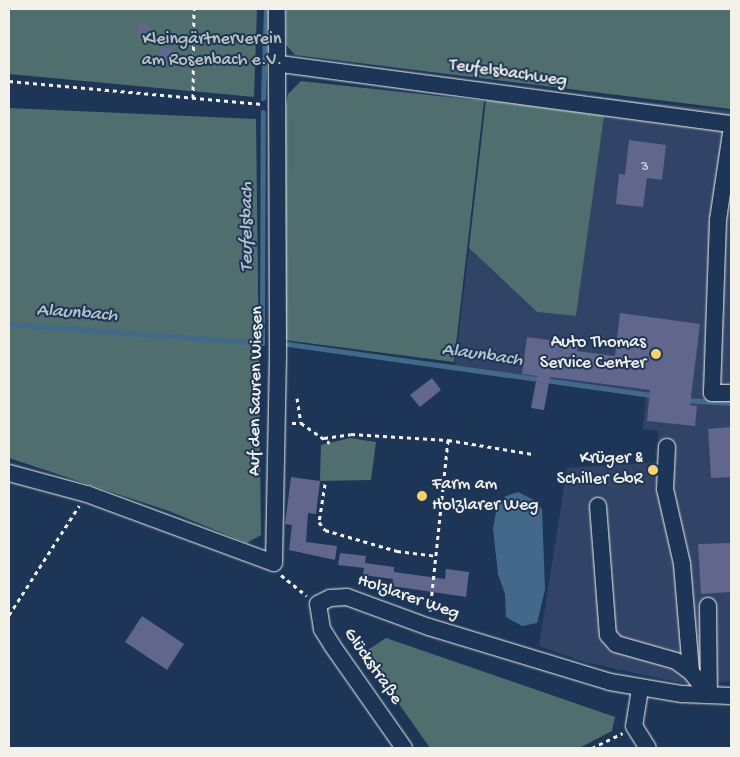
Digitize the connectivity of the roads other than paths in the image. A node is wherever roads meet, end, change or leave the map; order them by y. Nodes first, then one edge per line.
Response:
1 (277, 9) edge
2 (280, 64) junction
3 (731, 124) edge
4 (731, 133) edge
5 (731, 393) edge
6 (667, 447) dead end
7 (9, 473) edge
8 (598, 506) dead end
9 (318, 604) joint
10 (708, 606) dead end
11 (691, 672) junction
12 (640, 689) junction
13 (709, 696) junction
14 (731, 696) edge
15 (404, 748) edge
16 (648, 748) edge

1 - 2 street, Auf den Sauren Wiesen
2 - 3 street, Teufelsbachweg
2 - 7 street, Auf den Sauren Wiesen
4 - 5 street
6 - 11 street
8 - 11 street
9 - 12 street, Holzlarer Weg
9 - 15 street, Glückstraße
10 - 13 street
11 - 13 street
12 - 13 street, Holzlarer Weg
12 - 16 street
13 - 14 street, Holzlarer Weg

